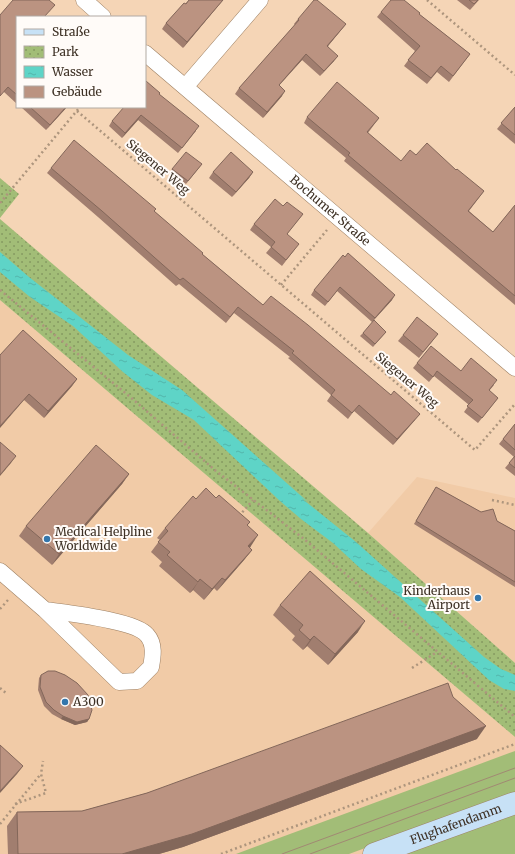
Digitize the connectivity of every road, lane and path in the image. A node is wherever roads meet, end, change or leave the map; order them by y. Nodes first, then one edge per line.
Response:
1 (84, 0) edge
2 (260, 0) edge
3 (427, 0) edge
4 (102, 16) edge
5 (146, 54) edge
6 (515, 75) edge
7 (186, 86) junction
8 (77, 110) joint
9 (0, 203) edge
10 (338, 217) junction
11 (282, 285) junction
12 (0, 290) edge
13 (515, 368) edge
14 (515, 404) edge
15 (253, 500) junction
16 (492, 500) dead end
17 (515, 505) edge
18 (238, 518) edge
19 (0, 571) edge
20 (45, 610) junction
21 (437, 652) junction
22 (412, 668) dead end
23 (0, 688) edge
24 (6, 693) dead end
25 (515, 717) edge
26 (515, 744) edge
27 (42, 761) dead end
28 (41, 774) junction
29 (515, 803) edge
30 (15, 804) junction
31 (0, 824) edge
32 (221, 854) edge
33 (374, 854) edge

1 - 4 street
2 - 7 street
3 - 6 path
5 - 7 street, Bochumer Straße
7 - 10 street, Bochumer Straße
8 - 9 path
8 - 11 path, Siegener Weg
10 - 11 path
10 - 13 street, Bochumer Straße
11 - 14 path, Siegener Weg
12 - 15 path
15 - 18 path
15 - 21 path
16 - 17 path
19 - 20 street
20 - 20 street
21 - 22 path
21 - 25 path
23 - 24 path
26 - 32 path
27 - 28 path
28 - 30 path
28 - 30 path
29 - 33 main road, Flughafendamm
30 - 31 path

